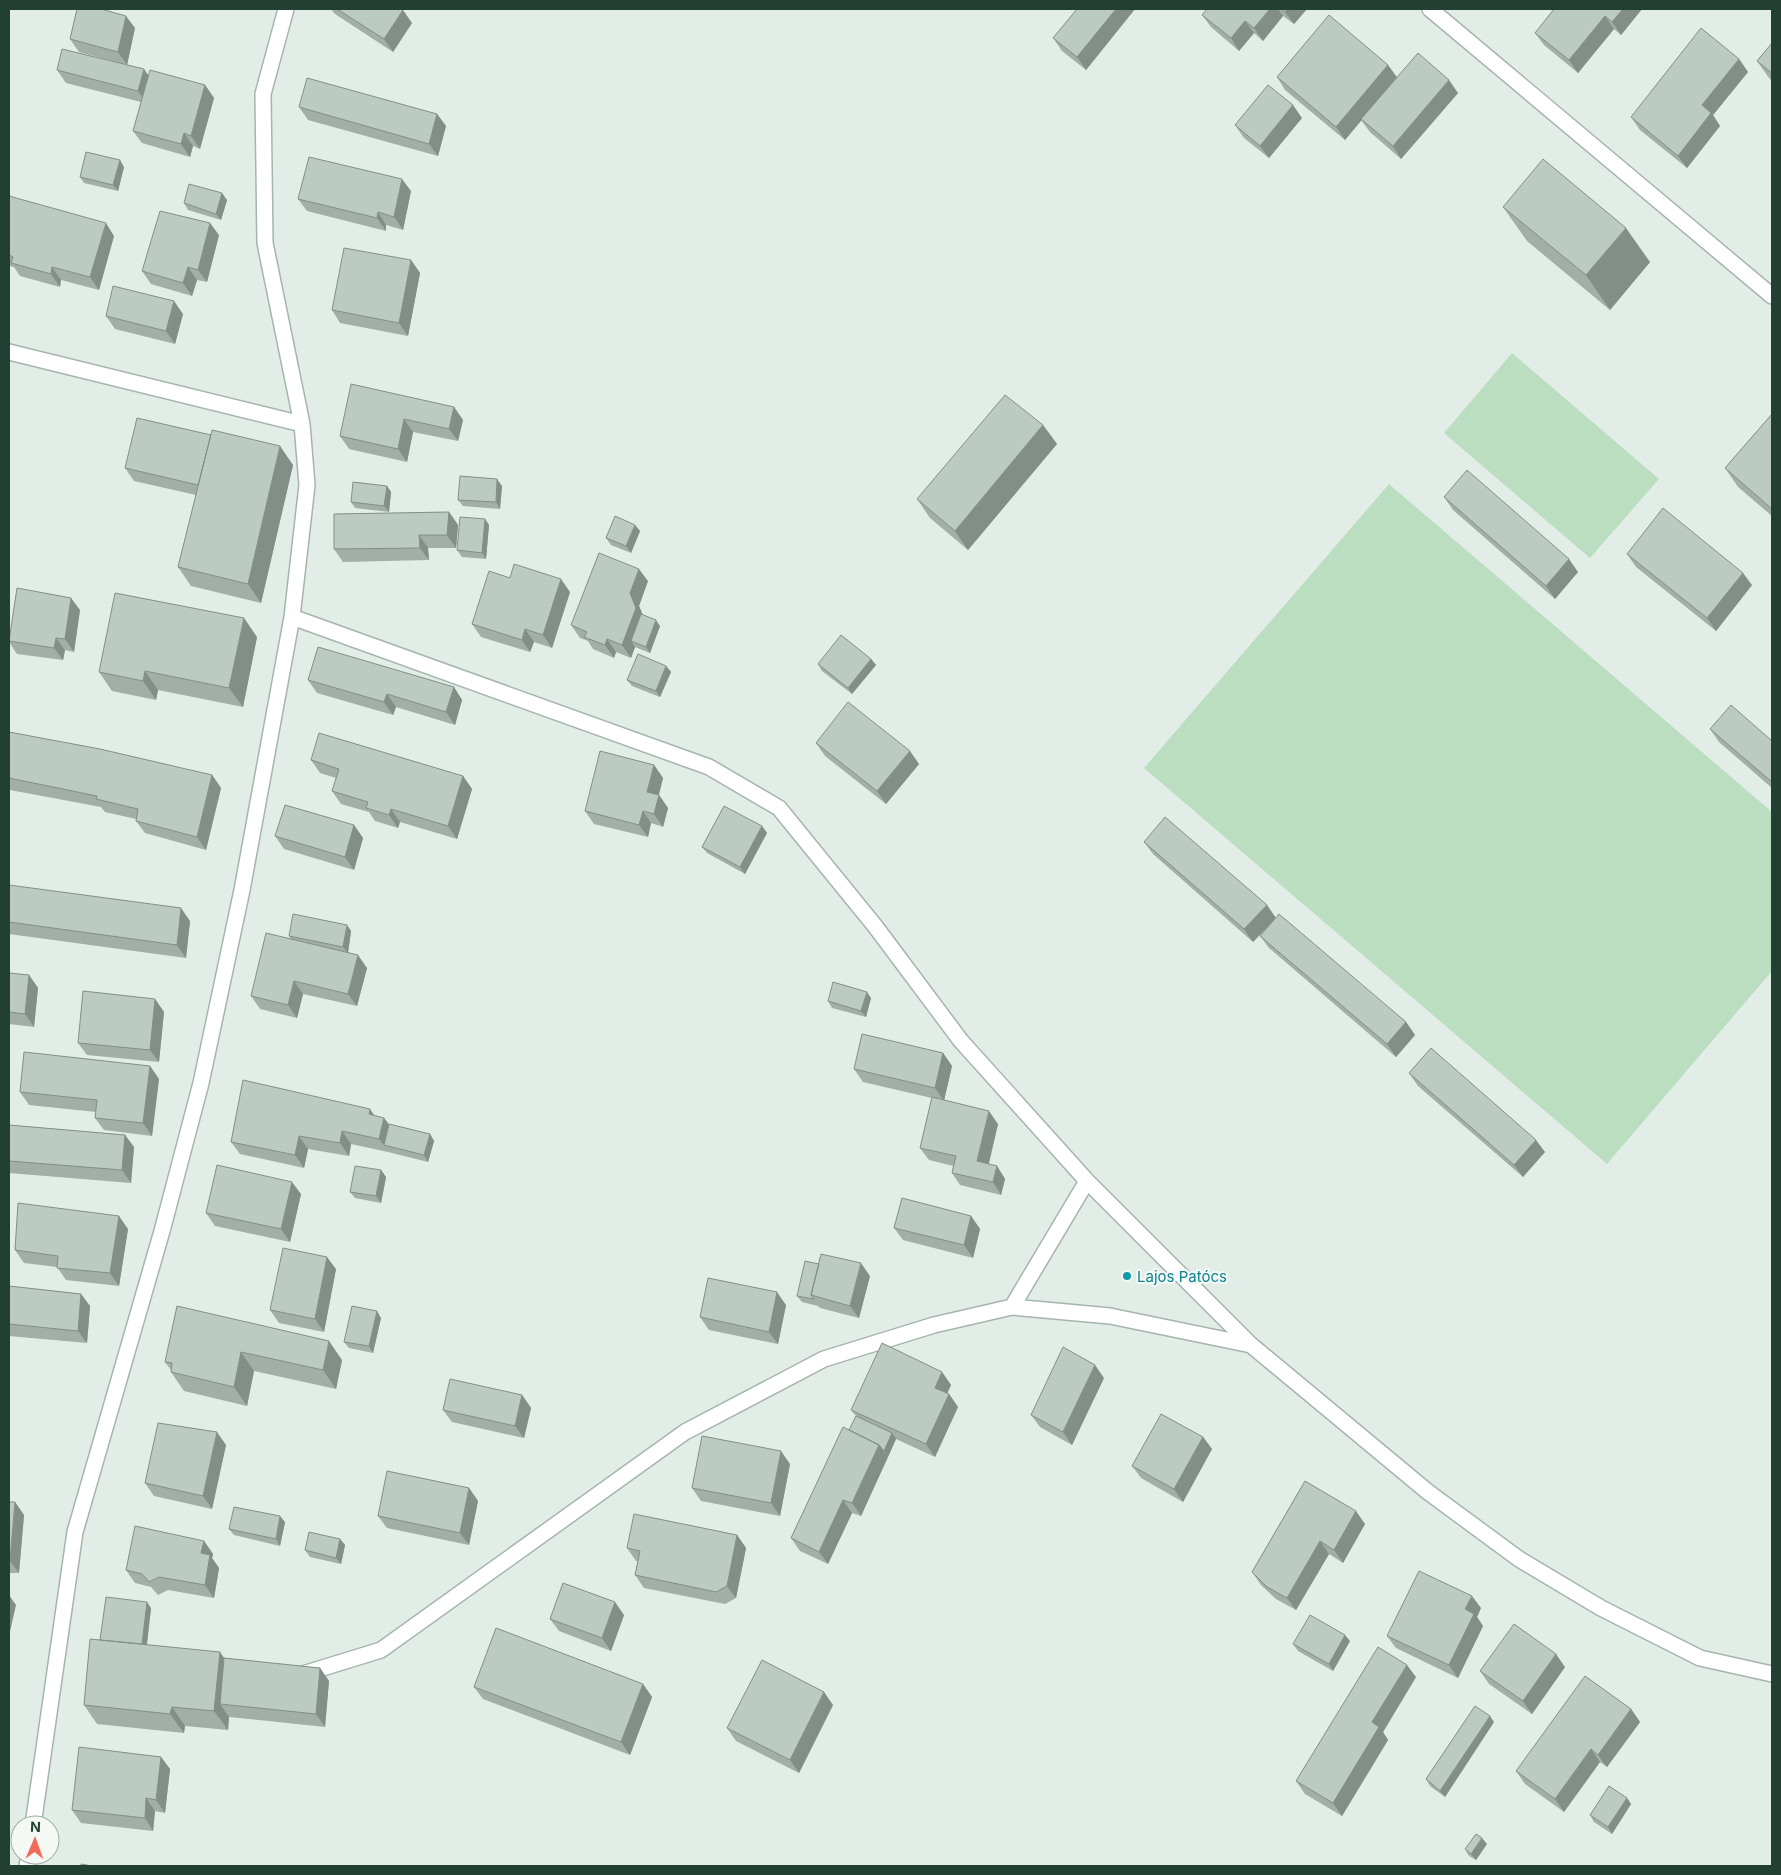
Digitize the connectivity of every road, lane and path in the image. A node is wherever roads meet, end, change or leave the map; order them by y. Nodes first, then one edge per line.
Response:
1 (286, 9) edge
2 (1430, 9) edge
3 (1772, 296) edge
4 (9, 352) edge
5 (302, 424) junction
6 (292, 617) junction
7 (1087, 1181) junction
8 (1012, 1307) junction
9 (1251, 1345) junction
10 (1772, 1674) edge
11 (301, 1675) edge
12 (34, 1815) edge

1 - 5 street
2 - 3 street
4 - 5 street
5 - 6 street
6 - 7 street
6 - 12 street
7 - 8 street
7 - 9 street
8 - 9 street
8 - 11 street
9 - 10 street

